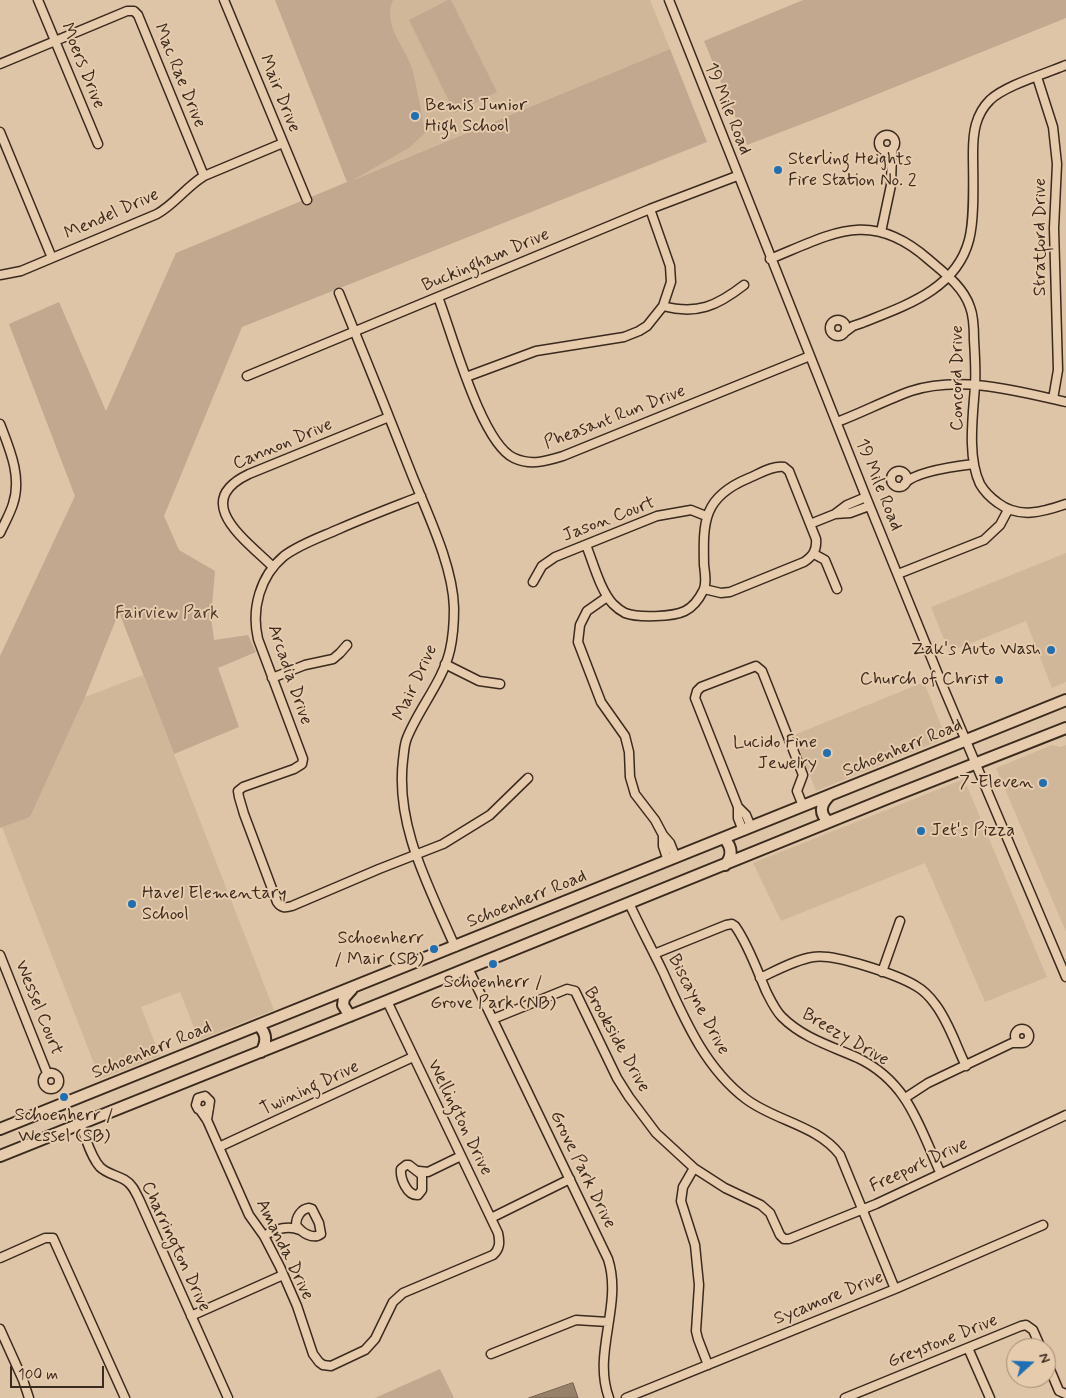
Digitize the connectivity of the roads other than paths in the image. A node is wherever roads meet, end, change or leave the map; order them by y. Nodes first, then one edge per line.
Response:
1 (38, 0) edge
2 (224, 0) edge
3 (669, 0) edge
4 (55, 41) junction
5 (0, 64) edge
6 (1066, 65) edge
7 (1037, 77) junction
8 (0, 132) edge
9 (283, 143) junction
10 (98, 144) dead end
11 (893, 148) junction
12 (884, 150) junction
13 (892, 157) junction
14 (204, 176) junction
15 (737, 176) junction
16 (306, 200) dead end
17 (650, 209) junction
18 (881, 232) junction
19 (52, 258) junction
20 (770, 259) junction
21 (0, 275) edge
22 (948, 276) junction
23 (744, 285) dead end
24 (339, 293) dead end
25 (438, 297) junction
26 (663, 306) junction
27 (844, 322) junction
28 (853, 326) junction
29 (845, 332) junction
30 (355, 333) junction
31 (810, 356) junction
32 (247, 376) dead end
33 (466, 378) junction
34 (975, 386) junction
35 (1053, 399) junction
36 (1066, 402) edge
37 (389, 417) junction
38 (837, 422) junction
39 (0, 424) edge
40 (974, 464) junction
41 (904, 473) junction
42 (913, 477) junction
43 (905, 483) junction
44 (421, 496) junction
45 (866, 497) junction
46 (1066, 504) edge
47 (869, 506) junction
48 (1008, 510) junction
49 (835, 514) junction
50 (706, 516) junction
51 (810, 524) junction
52 (0, 533) edge
53 (586, 545) junction
54 (814, 554) junction
55 (273, 567) junction
56 (898, 574) junction
57 (533, 582) dead end
58 (837, 588) dead end
59 (704, 589) junction
60 (607, 597) junction
61 (347, 644) dead end
62 (445, 664) junction
63 (272, 678) junction
64 (500, 684) dead end
65 (1066, 700) edge
66 (1066, 728) edge
67 (966, 740) junction
68 (976, 763) junction
69 (528, 778) dead end
70 (830, 796) junction
71 (803, 806) junction
72 (829, 822) junction
73 (747, 829) junction
74 (724, 838) junction
75 (415, 855) junction
76 (672, 860) junction
77 (725, 865) junction
78 (629, 903) junction
79 (900, 921) dead end
80 (455, 947) junction
81 (654, 954) junction
82 (0, 955) edge
83 (468, 968) junction
84 (882, 972) junction
85 (1066, 977) edge
86 (760, 978) junction
87 (353, 988) junction
88 (387, 1001) junction
89 (350, 1016) junction
90 (492, 1020) junction
91 (259, 1026) junction
92 (1016, 1041) dead end
93 (261, 1052) junction
94 (413, 1057) junction
95 (966, 1066) junction
96 (47, 1073) dead end
97 (905, 1098) junction
98 (209, 1108) junction
99 (200, 1110) junction
100 (1066, 1115) edge
101 (207, 1120) junction
102 (80, 1124) junction
103 (0, 1129) edge
104 (219, 1147) junction
105 (0, 1156) edge
106 (461, 1156) junction
107 (694, 1168) junction
108 (423, 1172) junction
109 (940, 1172) junction
110 (570, 1179) junction
111 (862, 1209) junction
112 (491, 1218) junction
113 (296, 1219) junction
114 (1043, 1225) dead end
115 (290, 1227) junction
116 (300, 1230) junction
117 (264, 1236) junction
118 (784, 1239) joint
119 (0, 1258) edge
120 (283, 1275) junction
121 (894, 1289) junction
122 (191, 1316) junction
123 (608, 1322) junction
124 (0, 1329) edge
125 (1037, 1338) edge
126 (968, 1348) junction
127 (491, 1354) dead end
128 (708, 1364) junction
129 (323, 1366) joint
130 (1056, 1384) edge
131 (1066, 1394) edge
132 (29, 1398) edge
133 (125, 1398) edge
134 (228, 1398) edge
135 (609, 1398) edge
136 (626, 1398) edge
137 (845, 1398) edge
138 (990, 1398) edge

1 - 4 street, Moers Drive
2 - 9 street, Mair Drive
3 - 15 street, 19 Mile Road
4 - 5 street, Mac Rae Drive
4 - 10 street, Moers Drive
4 - 14 street, Mac Rae Drive
6 - 7 street
7 - 22 street
7 - 35 street, Stratford Drive
8 - 19 street
9 - 14 street, Mendel Drive
9 - 16 street, Mair Drive
11 - 12 street
11 - 12 street
11 - 13 street
12 - 13 street
13 - 18 street
14 - 19 street, Mendel Drive
15 - 17 street, Buckingham Drive
15 - 20 street, 19 Mile Road
17 - 25 street, Buckingham Drive
17 - 26 street
18 - 20 street, Concord Drive
18 - 22 street, Concord Drive
19 - 21 street, Mendel Drive
20 - 31 street, 19 Mile Road
22 - 28 street
22 - 34 street, Concord Drive
23 - 26 street
24 - 30 street, Mair Drive
25 - 30 street, Buckingham Drive
25 - 33 street, Pheasant Run Drive
26 - 33 street
27 - 28 street
27 - 29 street
27 - 29 street
28 - 29 street
30 - 32 street, Buckingham Drive
30 - 37 street, Mair Drive
31 - 33 street, Pheasant Run Drive
31 - 38 street, 19 Mile Road
34 - 35 street
34 - 38 street
34 - 40 street, Concord Drive
35 - 36 street
37 - 44 street, Mair Drive
37 - 55 street, Cannon Drive
38 - 45 street, 19 Mile Road
39 - 52 street
40 - 42 street
40 - 48 street, Concord Drive
41 - 42 street
41 - 43 street
41 - 43 street
42 - 43 street
44 - 55 street, Arcadia Drive
44 - 62 street, Mair Drive
45 - 47 street, 19 Mile Road
45 - 49 street
46 - 48 street
47 - 49 street
47 - 56 street, 19 Mile Road
48 - 56 street
49 - 51 street
50 - 51 street
50 - 53 street, Jason Court
50 - 59 street
51 - 54 street
53 - 57 street, Jason Court
53 - 60 street
54 - 58 street
54 - 59 street
55 - 63 street, Arcadia Drive
56 - 67 street, 19 Mile Road
59 - 60 street
60 - 76 street
61 - 63 street
62 - 64 street
62 - 75 street, Mair Drive
63 - 75 street, Arcadia Drive
65 - 67 main road, Schoenherr Road
66 - 68 main road
67 - 68 street, 19 Mile Road
67 - 70 main road, Schoenherr Road
68 - 72 main road
68 - 85 street, 19 Mile Road
69 - 75 street
70 - 71 main road, Schoenherr Road
70 - 72 main road
71 - 73 main road, Schoenherr Road
71 - 73 street
72 - 77 main road
73 - 74 main road, Schoenherr Road
74 - 76 main road, Schoenherr Road
74 - 77 main road
75 - 80 street, Mair Drive
76 - 80 main road, Schoenherr Road
77 - 78 main road
78 - 81 street, Biscayne Drive
78 - 83 main road
79 - 84 street
80 - 87 main road, Schoenherr Road
81 - 86 street, Breezy Drive
81 - 111 street, Biscayne Drive
82 - 96 street, Wessel Court
83 - 88 main road
83 - 90 street, Grove Park Drive
84 - 86 street
84 - 95 street
86 - 97 street, Breezy Drive
87 - 89 main road
87 - 91 main road, Schoenherr Road
88 - 89 main road
88 - 94 street, Wellington Drive
89 - 93 main road
90 - 107 street, Brookside Drive
90 - 110 street, Grove Park Drive
91 - 93 main road
91 - 103 main road, Schoenherr Road
92 - 95 street
93 - 102 main road
94 - 104 street, Twining Drive
94 - 106 street, Wellington Drive
95 - 97 street
97 - 109 street, Breezy Drive
98 - 99 street
98 - 99 street
98 - 101 street
99 - 101 street, Amanda Drive
100 - 109 street, Freeport Drive
101 - 104 street, Amanda Drive
102 - 105 main road
102 - 122 street, Charrington Drive
104 - 117 street, Amanda Drive
106 - 108 street
106 - 112 street, Wellington Drive
107 - 118 street, Brookside Drive
107 - 128 street
108 - 108 street
109 - 111 street, Freeport Drive
110 - 112 street
110 - 123 street, Grove Park Drive
111 - 118 street, Freeport Drive
111 - 121 street, Biscayne Drive
112 - 129 street, Wellington Drive
113 - 115 street
113 - 116 street
113 - 116 street
114 - 121 street, Sycamore Drive
115 - 116 street
115 - 117 street
117 - 120 street, Amanda Drive
119 - 133 street
120 - 122 street
120 - 129 street, Amanda Drive
121 - 128 street, Sycamore Drive
122 - 134 street, Charrington Drive
123 - 127 street
123 - 135 street, Grove Park Drive
124 - 132 street
125 - 126 street, Greystone Drive
126 - 137 street, Greystone Drive
126 - 138 street
128 - 136 street, Sycamore Drive
130 - 131 street

